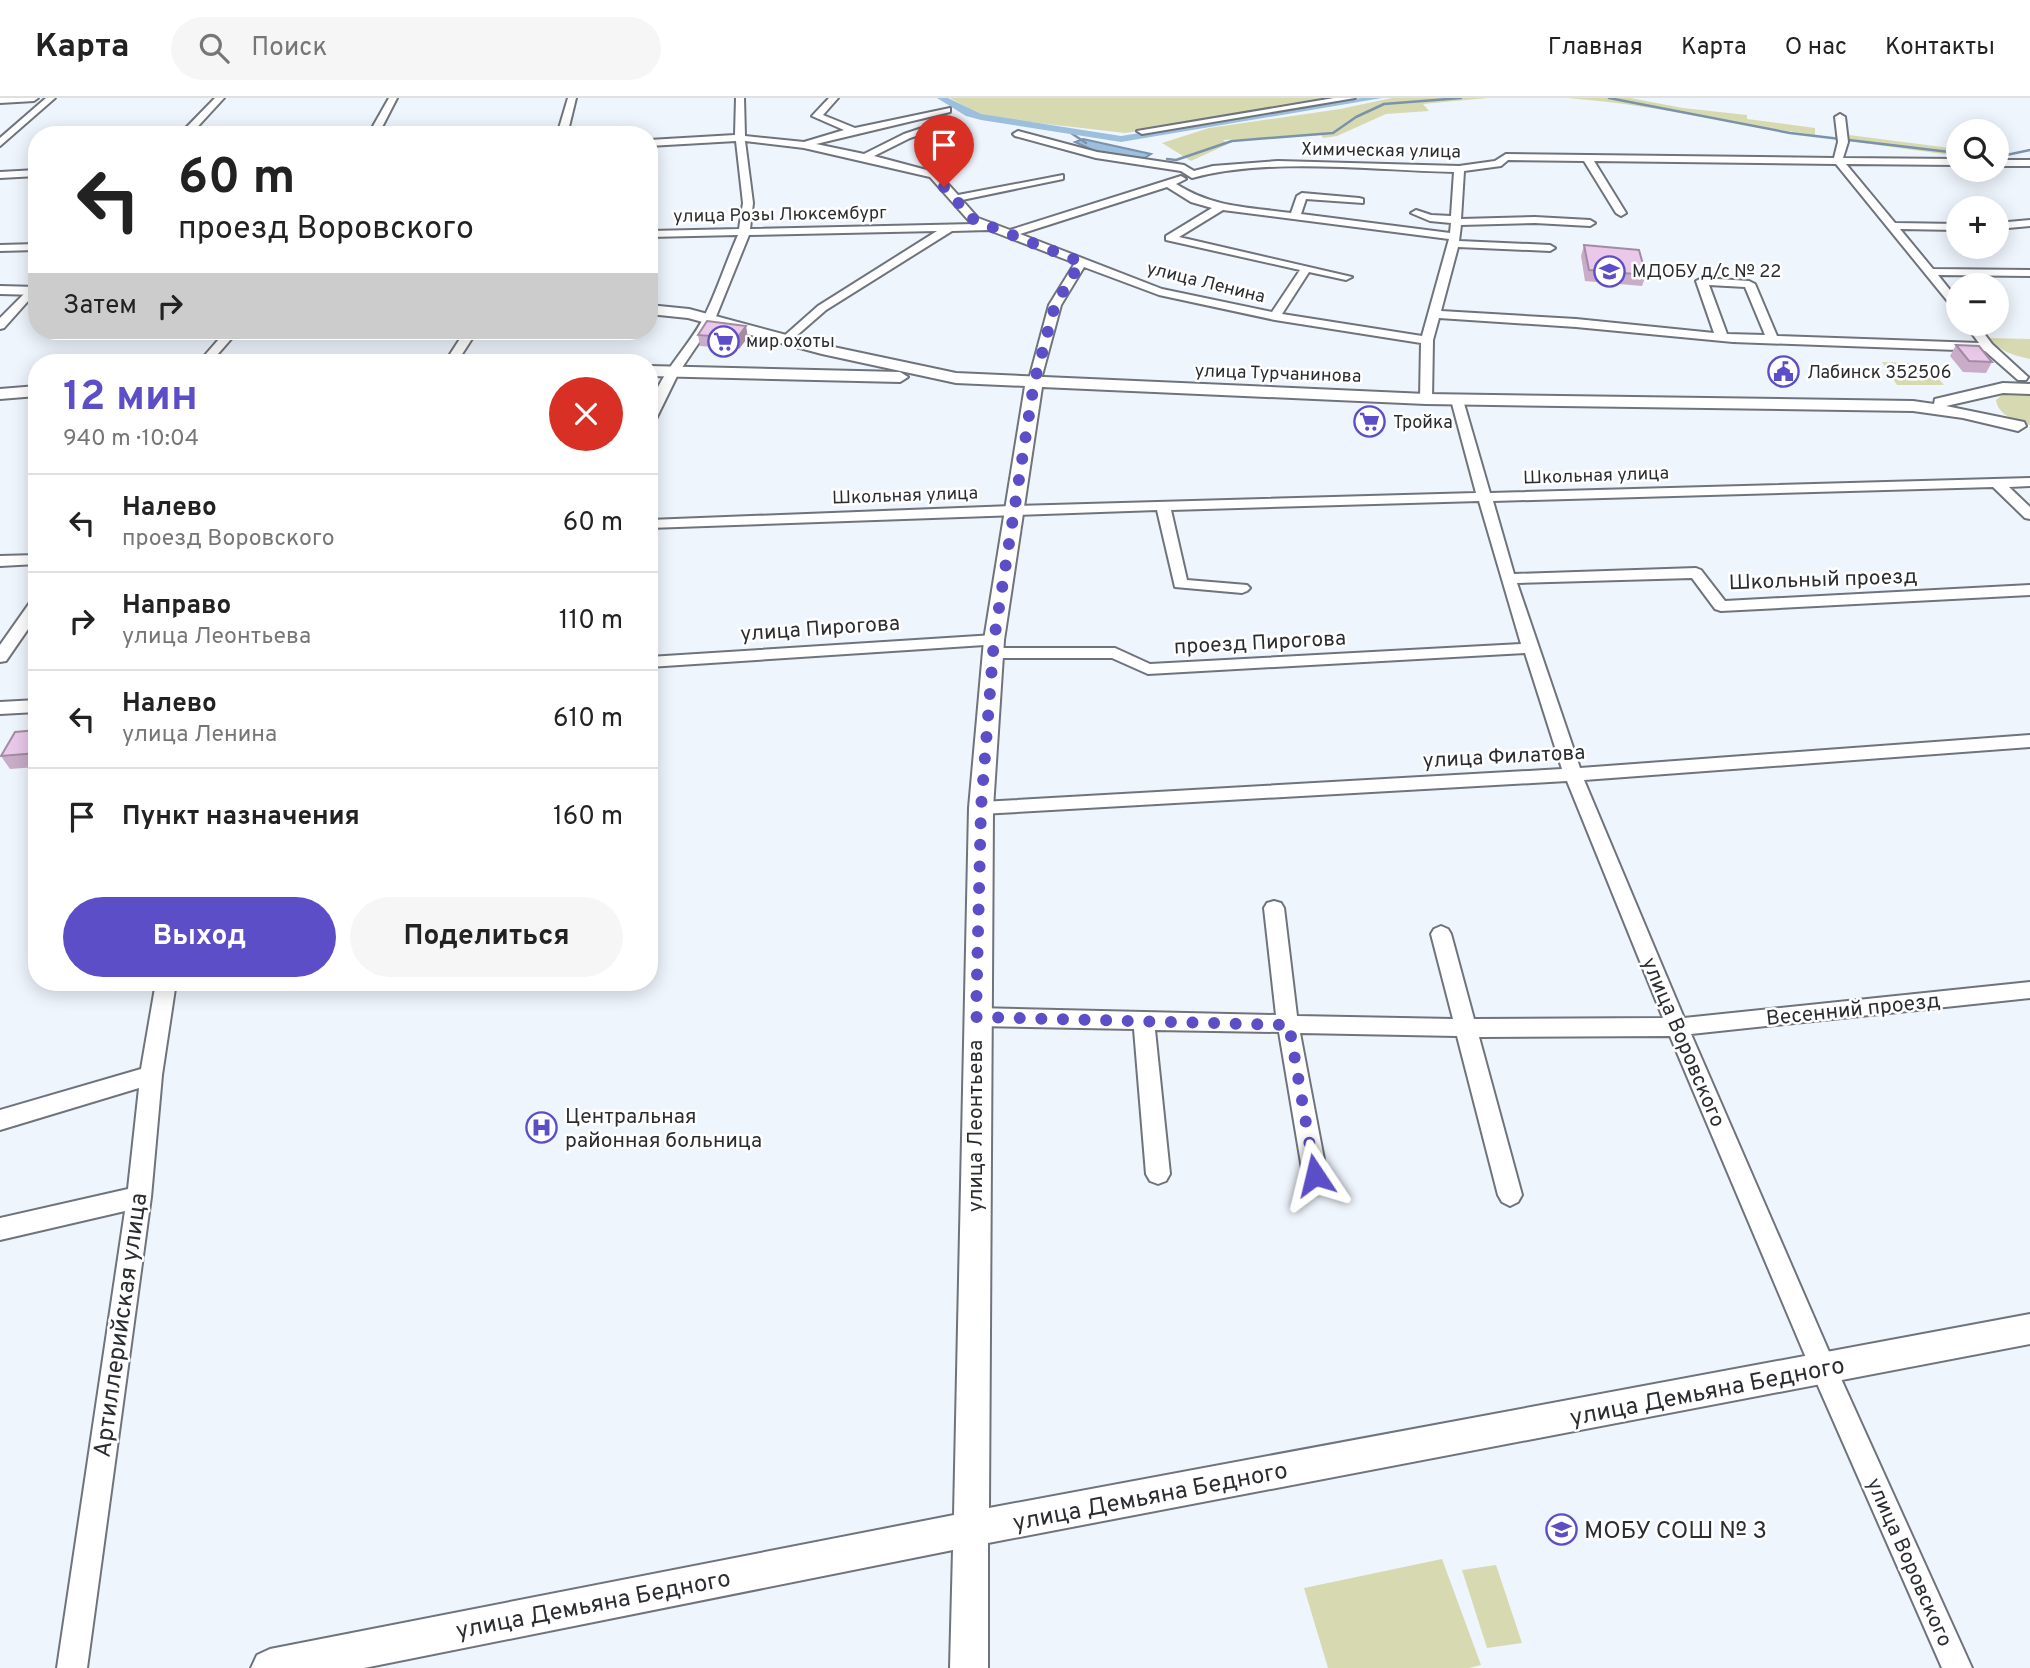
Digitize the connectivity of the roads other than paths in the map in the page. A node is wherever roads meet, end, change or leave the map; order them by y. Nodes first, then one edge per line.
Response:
1 (34, 98) edge
2 (51, 98) edge
3 (220, 98) edge
4 (393, 98) edge
5 (572, 98) edge
6 (740, 98) edge
7 (834, 98) edge
8 (1351, 98) edge
9 (0, 100) edge
10 (947, 110) dead end
11 (1840, 117) dead end
12 (943, 124) dead end
13 (193, 126) edge
14 (378, 126) edge
15 (564, 126) edge
16 (855, 131) junction
17 (1142, 131) dead end
18 (1018, 134) dead end
19 (740, 138) junction
20 (0, 143) edge
21 (658, 143) edge
22 (804, 145) junction
23 (865, 157) junction
24 (1587, 158) junction
25 (1838, 160) junction
26 (1946, 162) edge
27 (2009, 163) edge
28 (2030, 163) edge
29 (1459, 169) junction
30 (28, 173) edge
31 (0, 175) edge
32 (1192, 175) junction
33 (1059, 177) dead end
34 (1170, 184) junction
35 (954, 198) junction
36 (1359, 201) dead end
37 (1221, 207) junction
38 (1416, 213) dead end
39 (1620, 213) dead end
40 (969, 215) junction
41 (1295, 217) junction
42 (1457, 221) junction
43 (1590, 223) dead end
44 (2030, 223) edge
45 (2009, 225) edge
46 (1894, 226) junction
47 (995, 227) junction
48 (1946, 227) edge
49 (949, 228) junction
50 (744, 233) junction
51 (1012, 233) junction
52 (658, 234) edge
53 (1454, 241) junction
54 (28, 247) edge
55 (0, 248) edge
56 (1550, 248) dead end
57 (1081, 262) junction
58 (1306, 269) junction
59 (1932, 272) junction
60 (2030, 273) edge
61 (1346, 277) dead end
62 (28, 288) edge
63 (0, 290) edge
64 (1946, 291) edge
65 (28, 295) edge
66 (658, 310) edge
67 (1435, 314) junction
68 (1275, 316) junction
69 (709, 319) junction
70 (0, 325) edge
71 (1980, 336) edge
72 (1722, 337) junction
73 (224, 340) edge
74 (787, 340) junction
75 (1427, 340) junction
76 (1773, 340) junction
77 (1989, 347) junction
78 (212, 354) edge
79 (658, 371) edge
80 (673, 372) junction
81 (956, 378) junction
82 (1034, 383) junction
83 (2020, 383) edge
84 (28, 392) edge
85 (0, 394) edge
86 (1426, 399) junction
87 (1457, 400) junction
88 (658, 401) edge
89 (1913, 406) junction
90 (2024, 427) edge
91 (2030, 482) edge
92 (1997, 483) junction
93 (1485, 497) junction
94 (1163, 506) junction
95 (1013, 510) junction
96 (2030, 515) edge
97 (658, 524) edge
98 (28, 559) edge
99 (0, 561) edge
100 (1508, 579) junction
101 (1242, 588) dead end
102 (2030, 590) edge
103 (28, 617) edge
104 (993, 646) junction
105 (1532, 648) junction
106 (0, 657) edge
107 (658, 662) edge
108 (28, 706) edge
109 (0, 708) edge
110 (2030, 741) edge
111 (1573, 775) junction
112 (981, 808) junction
113 (1274, 908) dead end
114 (1441, 934) dead end
115 (2030, 990) edge
116 (165, 991) edge
117 (976, 1017) junction
118 (1144, 1021) junction
119 (1289, 1025) junction
120 (1677, 1027) junction
121 (1468, 1028) junction
122 (151, 1075) junction
123 (0, 1120) edge
124 (1158, 1174) dead end
125 (1315, 1175) dead end
126 (1510, 1195) dead end
127 (139, 1197) junction
128 (0, 1229) edge
129 (2030, 1329) edge
130 (1824, 1370) junction
131 (972, 1529) junction
132 (72, 1668) edge
133 (270, 1668) edge
134 (969, 1668) edge
135 (1957, 1668) edge

1 - 9 street
2 - 20 street
3 - 13 street
4 - 14 street
5 - 15 street
6 - 19 street
7 - 16 street
8 - 17 street
10 - 16 street
11 - 25 street
12 - 23 street
16 - 22 street
18 - 32 street, Химическая улица
19 - 21 street, улица Ленина
19 - 22 street, улица Ленина
19 - 50 street
22 - 23 street, улица Ленина
23 - 35 street, улица Ленина
24 - 25 street, Химическая улица
24 - 29 street, Химическая улица
24 - 39 street
25 - 26 street, Химическая улица
25 - 46 street
27 - 28 street
29 - 32 street, Химическая улица
29 - 42 street
30 - 31 street
32 - 34 street
33 - 35 street
34 - 37 street
34 - 51 street
35 - 40 street, улица Ленина
36 - 41 street
37 - 41 street
37 - 58 street
38 - 42 street
40 - 47 street, улица Ленина
40 - 49 street
41 - 53 street
42 - 43 street
42 - 53 street
44 - 45 street
46 - 48 street
46 - 59 street
47 - 49 street, улица Розы Люксембург
47 - 51 street, улица Ленина
49 - 50 street, улица Розы Люксембург
49 - 74 street
50 - 52 street, улица Розы Люксембург
50 - 69 street
51 - 57 street, улица Ленина
53 - 56 street
53 - 67 street
54 - 55 street
57 - 68 street, улица Ленина
57 - 82 street, улица Леонтьева
58 - 61 street
58 - 68 street
59 - 60 street
59 - 64 street
62 - 63 street
65 - 70 street
66 - 69 street, улица Турчанинова
67 - 72 street
67 - 75 street
68 - 75 street, улица Ленина
69 - 74 street, улица Турчанинова
69 - 80 street
71 - 77 street
72 - 76 street
72 - 76 street
73 - 78 street
74 - 81 street, улица Турчанинова
75 - 86 street
76 - 77 street
77 - 83 street
79 - 80 street
80 - 81 street
80 - 88 street
81 - 82 street, улица Турчанинова
82 - 86 street, улица Турчанинова
82 - 95 street, улица Леонтьева
83 - 89 street, улица Турчанинова
83 - 90 street
84 - 85 street
86 - 87 street, улица Турчанинова
87 - 89 street, улица Турчанинова
87 - 93 street, улица Воровского
89 - 90 street, улица Турчанинова
91 - 92 street, Школьная улица
92 - 93 street, Школьная улица
92 - 96 street
93 - 94 street, Школьная улица
93 - 100 street, улица Воровского
94 - 95 street, Школьная улица
94 - 101 street
95 - 97 street, Школьная улица
95 - 104 street, улица Леонтьева
98 - 99 street
100 - 102 street, Школьный проезд
100 - 105 street, улица Воровского
103 - 106 street
104 - 105 street, проезд Пирогова
104 - 107 street, улица Пирогова
104 - 112 street, улица Леонтьева
105 - 111 street, улица Воровского
108 - 109 street
110 - 111 street, улица Филатова
111 - 112 street, улица Филатова
111 - 120 street, улица Воровского
112 - 117 street, улица Леонтьева
113 - 119 street
114 - 121 street
115 - 120 street, Весенний проезд
116 - 122 street, Артиллерийская улица
117 - 118 street, Весенний проезд
117 - 131 street, улица Леонтьева
118 - 119 street, Весенний проезд
118 - 124 street
119 - 121 street, Весенний проезд
119 - 125 street
120 - 121 street, Весенний проезд
120 - 130 street, улица Воровского
121 - 126 street
122 - 123 street
122 - 127 street, Артиллерийская улица
127 - 128 street
127 - 132 street, Артиллерийская улица
129 - 130 street, улица Демьяна Бедного
130 - 131 street, улица Демьяна Бедного
130 - 135 street, улица Воровского
131 - 133 street, улица Демьяна Бедного
131 - 134 street, улица Леонтьева

